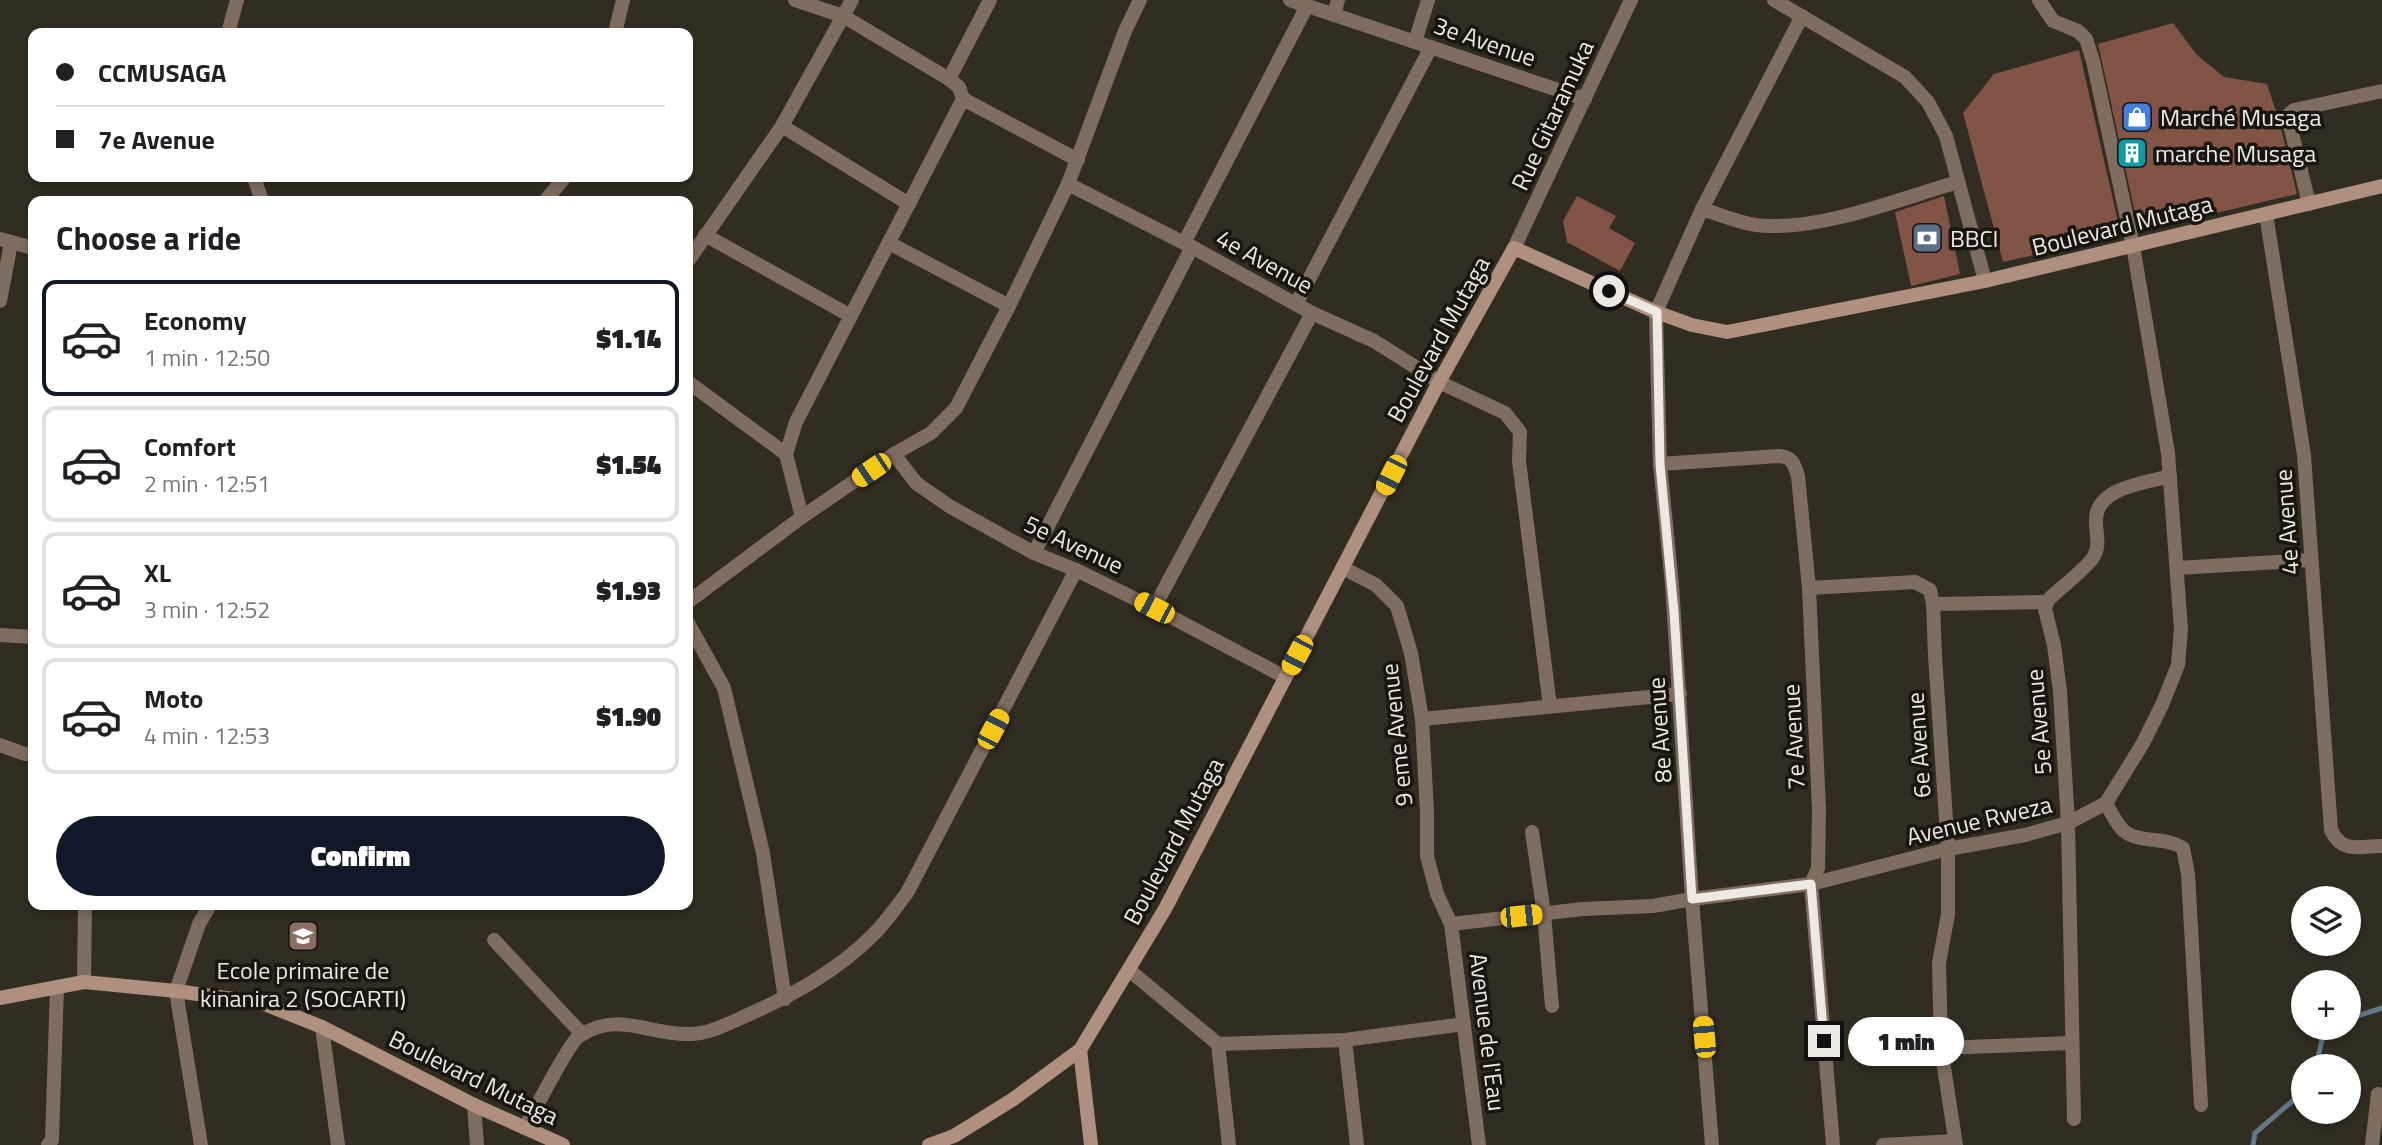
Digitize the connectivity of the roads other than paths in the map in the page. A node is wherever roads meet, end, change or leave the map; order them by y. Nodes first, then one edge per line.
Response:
1 (237, 0) edge
2 (623, 0) edge
3 (794, 0) edge
4 (852, 0) edge
5 (990, 0) edge
6 (1140, 0) edge
7 (1290, 0) edge
8 (1338, 0) edge
9 (1428, 0) edge
10 (1631, 0) edge
11 (1773, 0) edge
12 (2039, 0) edge
13 (1307, 6) junction
14 (1334, 15) junction
15 (843, 16) junction
16 (1802, 16) junction
17 (229, 28) edge
18 (616, 28) edge
19 (1415, 42) junction
20 (1430, 47) junction
21 (950, 79) junction
22 (2382, 91) edge
23 (963, 99) junction
24 (1585, 99) junction
25 (782, 126) junction
26 (1078, 160) junction
27 (561, 182) edge
28 (1958, 182) junction
29 (1068, 184) junction
30 (2382, 186) edge
31 (549, 196) edge
32 (909, 204) junction
33 (2309, 204) junction
34 (1702, 209) junction
35 (2266, 214) junction
36 (705, 235) junction
37 (6, 241) edge
38 (889, 243) junction
39 (1188, 245) junction
40 (2133, 246) junction
41 (28, 247) edge
42 (1514, 248) junction
43 (693, 253) edge
44 (1985, 281) junction
45 (0, 301) edge
46 (1296, 304) junction
47 (1009, 306) junction
48 (1657, 312) junction
49 (1312, 313) junction
50 (851, 316) junction
51 (1439, 382) junction
52 (693, 386) edge
53 (786, 454) junction
54 (894, 454) junction
55 (1660, 464) junction
56 (2170, 477) junction
57 (802, 517) junction
58 (1034, 553) junction
59 (2311, 560) junction
60 (1343, 568) junction
61 (2177, 568) junction
62 (1076, 570) junction
63 (1809, 588) junction
64 (693, 598) edge
65 (2047, 602) junction
66 (1933, 604) junction
67 (1154, 608) junction
68 (693, 632) edge
69 (0, 635) edge
70 (28, 637) edge
71 (1285, 677) junction
72 (1680, 694) junction
73 (1550, 706) junction
74 (1422, 719) junction
75 (0, 745) edge
76 (28, 754) edge
77 (2106, 803) junction
78 (2068, 823) junction
79 (1532, 832) dead end
80 (2382, 846) edge
81 (1948, 849) junction
82 (1811, 884) junction
83 (1692, 899) junction
84 (85, 910) edge
85 (207, 910) edge
86 (1544, 914) junction
87 (1451, 924) junction
88 (494, 940) dead end
89 (1129, 970) junction
90 (84, 982) junction
91 (57, 987) junction
92 (176, 991) junction
93 (0, 998) edge
94 (785, 999) junction
95 (1552, 1006) dead end
96 (1464, 1024) junction
97 (323, 1027) junction
98 (582, 1034) junction
99 (1345, 1040) junction
100 (2071, 1043) junction
101 (1218, 1044) junction
102 (1941, 1048) junction
103 (1080, 1050) junction
104 (2378, 1094) dead end
105 (474, 1105) junction
106 (2200, 1105) dead end
107 (2074, 1119) dead end
108 (525, 1128) junction
109 (955, 1141) edge
110 (1955, 1143) edge
111 (48, 1145) edge
112 (201, 1145) edge
113 (338, 1145) edge
114 (477, 1145) edge
115 (563, 1145) edge
116 (929, 1145) edge
117 (1091, 1145) edge
118 (1229, 1145) edge
119 (1357, 1145) edge
120 (1479, 1145) edge
121 (1712, 1145) edge
122 (1833, 1145) edge
123 (1883, 1145) edge
124 (2372, 1145) edge

1 - 17 street
2 - 18 street
3 - 15 street
4 - 15 street
5 - 21 street
6 - 26 street
7 - 13 street, 3e Avenue
8 - 14 street
9 - 19 street
10 - 24 street, Rue Gitaramuka
11 - 16 street
12 - 40 street
13 - 14 street, 3e Avenue
13 - 39 street
14 - 19 street, 3e Avenue
15 - 21 street
15 - 25 street
16 - 28 street
16 - 34 street
19 - 20 street, 3e Avenue
20 - 24 street, 3e Avenue
20 - 46 street
21 - 23 street
22 - 33 street
23 - 26 street
23 - 32 street
24 - 42 street, Rue Gitaramuka
25 - 32 street
25 - 36 street
26 - 29 street
27 - 31 street
28 - 34 street
28 - 44 street
29 - 39 street, 4e Avenue
29 - 47 street
30 - 33 street, Boulevard Mutaga
32 - 38 street
33 - 35 street, Boulevard Mutaga
34 - 48 street
35 - 40 street, Boulevard Mutaga
35 - 59 street, 4e Avenue
36 - 43 street
36 - 50 street
37 - 41 street
37 - 45 street
38 - 47 street
38 - 50 street
39 - 46 street, 4e Avenue
39 - 58 street
40 - 44 street, Boulevard Mutaga
40 - 56 street
42 - 48 street, Boulevard Mutaga
42 - 51 street, Boulevard Mutaga
44 - 48 street, Boulevard Mutaga
46 - 49 street, 4e Avenue
47 - 54 street
48 - 55 street, 8e Avenue
49 - 51 street, 4e Avenue
49 - 67 street
50 - 53 street
51 - 60 street, Boulevard Mutaga
51 - 73 street, 4e Avenue
52 - 53 street
53 - 57 street
54 - 57 street
54 - 58 street, 5e Avenue
55 - 63 street, 7e Avenue
55 - 72 street, 8e Avenue
56 - 61 street
56 - 65 street
57 - 64 street
58 - 62 street, 5e Avenue
59 - 61 street
59 - 80 street, 4e Avenue
60 - 71 street, Boulevard Mutaga
60 - 74 street, 9 eme Avenue
61 - 77 street
62 - 67 street, 5e Avenue
62 - 94 street
63 - 66 street
63 - 82 street, 7e Avenue
65 - 66 street
65 - 78 street, 5e Avenue
66 - 81 street, 6e Avenue
67 - 71 street, 5e Avenue
68 - 94 street
69 - 70 street
71 - 89 street, Boulevard Mutaga
72 - 73 street
72 - 83 street, 8e Avenue
73 - 74 street
74 - 87 street, 9 eme Avenue
75 - 76 street
77 - 78 street, Avenue Rweza
77 - 106 street
78 - 81 street, Avenue Rweza
78 - 100 street, 5e Avenue
79 - 86 street
81 - 82 street, Avenue Rweza
81 - 102 street, 6e Avenue
82 - 83 street, Avenue Rweza
82 - 122 street, 7e Avenue
83 - 86 street, Avenue Rweza
83 - 121 street, 8e Avenue
84 - 90 street
85 - 92 street
86 - 87 street, Avenue Rweza
86 - 95 street
87 - 96 street, Avenue de l'Eau
88 - 98 street
89 - 101 street
89 - 103 street, Boulevard Mutaga
90 - 91 street, Boulevard Mutaga
90 - 92 street, Boulevard Mutaga
91 - 93 street, Boulevard Mutaga
91 - 111 street
92 - 97 street, Boulevard Mutaga
92 - 112 street
94 - 98 street
96 - 99 street
96 - 120 street, Avenue de l'Eau
97 - 105 street, Boulevard Mutaga
97 - 113 street
98 - 108 street
99 - 101 street
99 - 119 street
100 - 102 street
100 - 107 street, 5e Avenue
101 - 118 street
102 - 110 street, 6e Avenue
103 - 109 street, Boulevard Mutaga
103 - 117 street
104 - 124 street
105 - 108 street, Boulevard Mutaga
105 - 114 street
108 - 115 street, Boulevard Mutaga
109 - 116 street, Boulevard Mutaga
110 - 123 street

